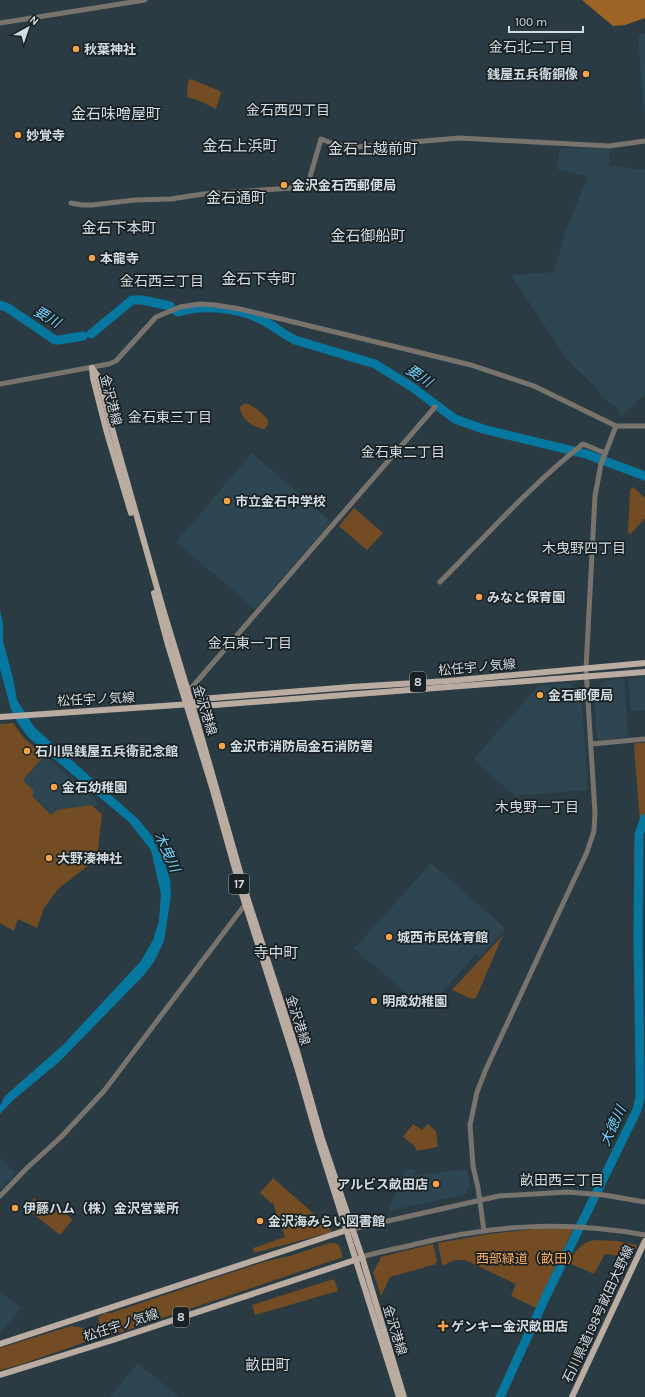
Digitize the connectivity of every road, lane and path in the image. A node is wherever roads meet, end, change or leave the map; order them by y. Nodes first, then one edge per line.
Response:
1 (145, 0) edge
2 (0, 22) edge
3 (645, 141) edge
4 (71, 203) dead end
5 (92, 368) junction
6 (0, 384) edge
7 (435, 407) dead end
8 (616, 426) junction
9 (645, 426) edge
10 (604, 455) junction
11 (440, 582) dead end
12 (645, 663) edge
13 (586, 669) junction
14 (645, 672) edge
15 (587, 676) junction
16 (185, 691) junction
17 (189, 705) junction
18 (1, 717) edge
19 (645, 739) edge
20 (591, 744) junction
21 (247, 902) junction
22 (0, 1196) edge
23 (479, 1199) junction
24 (645, 1202) edge
25 (349, 1229) junction
26 (484, 1231) junction
27 (645, 1235) edge
28 (645, 1241) edge
29 (359, 1258) junction
30 (0, 1344) edge
31 (0, 1375) edge
32 (399, 1397) edge
33 (404, 1397) edge
34 (572, 1397) edge

1 - 2 street
3 - 4 street
5 - 6 street
5 - 8 street
5 - 16 main road, 金沢港線 / 17
7 - 16 street
8 - 9 street
8 - 10 street
10 - 11 street
10 - 13 street
12 - 13 main road, 松任宇ノ気線 / 8
13 - 15 street
13 - 17 main road, 松任宇ノ気線 / 8
14 - 15 main road, 松任宇ノ気線 / 8
15 - 17 main road, 松任宇ノ気線 / 8
15 - 20 street
16 - 17 main road, 金沢港線 / 17
17 - 18 main road, 松任宇ノ気線 / 8
17 - 21 main road, 金沢港線 / 17
19 - 20 street
20 - 23 street
21 - 22 street
21 - 25 main road, 金沢港線 / 17
23 - 24 street
23 - 25 street
23 - 26 street
25 - 29 main road, 金沢港線 / 17
25 - 30 main road, 松任宇ノ気線 / 8
26 - 27 street
26 - 29 street
28 - 34 main road, 石川県道198号畝田大野線
29 - 31 main road, 松任宇ノ気線 / 8
29 - 32 main road, 金沢港線 / 17
29 - 33 main road, 金沢港線 / 17

